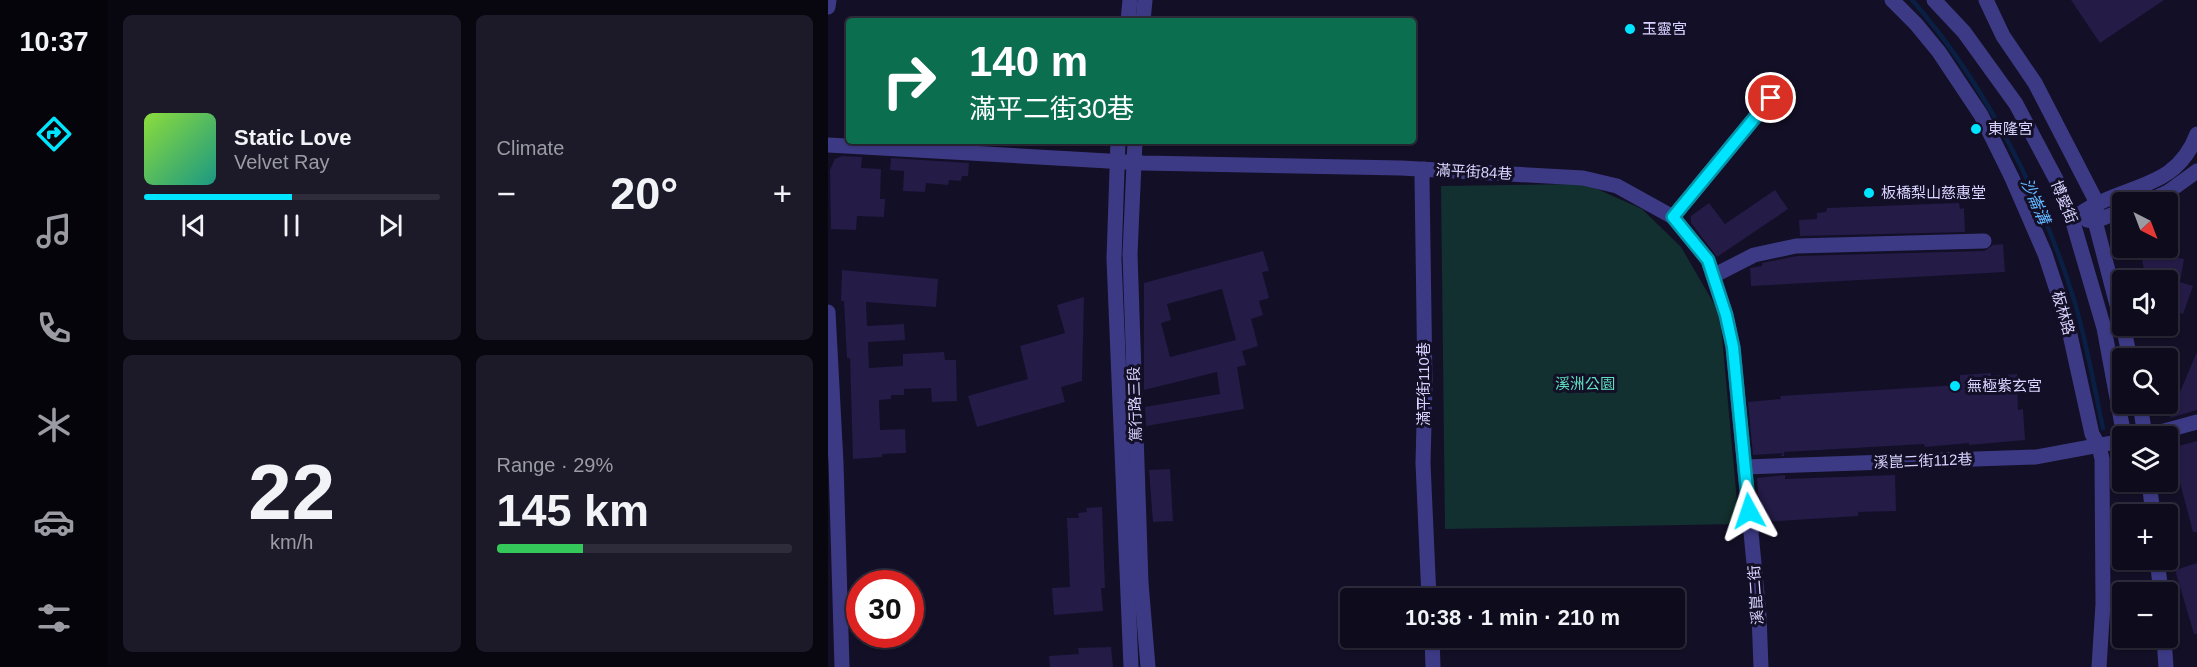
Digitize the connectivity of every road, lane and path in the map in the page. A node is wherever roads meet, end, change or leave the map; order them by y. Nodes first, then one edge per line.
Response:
1 (829, 0) edge
2 (1130, 0) edge
3 (1145, 0) edge
4 (1892, 0) edge
5 (1934, 0) edge
6 (1974, 0) edge
7 (1986, 0) edge
8 (828, 7) edge
9 (1128, 18) edge
10 (1143, 18) edge
11 (2003, 36) junction
12 (1771, 98) dead end
13 (2197, 134) edge
14 (1118, 144) edge
15 (1135, 144) edge
16 (828, 145) edge
17 (1116, 161) junction
18 (1133, 162) junction
19 (1424, 169) junction
20 (2197, 171) edge
21 (2168, 192) edge
22 (2097, 203) junction
23 (2112, 215) edge
24 (1673, 217) junction
25 (2072, 219) junction
26 (2095, 221) junction
27 (1984, 241) dead end
28 (1713, 276) junction
29 (2112, 284) edge
30 (828, 312) edge
31 (2197, 422) edge
32 (2122, 426) edge
33 (2178, 427) edge
34 (2112, 443) edge
35 (2099, 446) junction
36 (832, 463) edge
37 (1745, 467) junction
38 (1429, 588) edge
39 (1432, 648) edge
40 (2165, 648) edge
41 (842, 667) edge
42 (1131, 667) edge
43 (1148, 667) edge
44 (1433, 667) edge
45 (1761, 667) edge
46 (2099, 667) edge
47 (2166, 667) edge

1 - 8 street
2 - 9 street
3 - 10 street
4 - 35 street, 板林路
5 - 25 street, 博愛街
6 - 11 street, 博愛街
7 - 11 street, 博愛街
11 - 22 street, 博愛街
12 - 24 street
13 - 22 street
14 - 17 street, 篤行路三段
15 - 18 street, 篤行路三段
16 - 17 street, 滿平街84巷
17 - 18 street, 滿平街84巷
17 - 42 street, 篤行路三段
18 - 19 street, 滿平街84巷
18 - 43 street, 篤行路三段
19 - 24 street, 滿平街84巷
19 - 38 street, 滿平街110巷
20 - 21 street
22 - 25 street
22 - 26 street, 博愛街
23 - 26 street
24 - 28 street, 溪崑二街
25 - 26 street
25 - 32 street, 博愛街
26 - 29 street, 博愛街
27 - 28 street
28 - 37 street, 溪崑二街
30 - 36 street
31 - 33 street
34 - 35 street, 溪崑二街112巷
35 - 37 street, 溪崑二街112巷
35 - 46 street, 板林路
36 - 41 street
37 - 45 street, 溪崑二街
39 - 44 street
40 - 47 street

